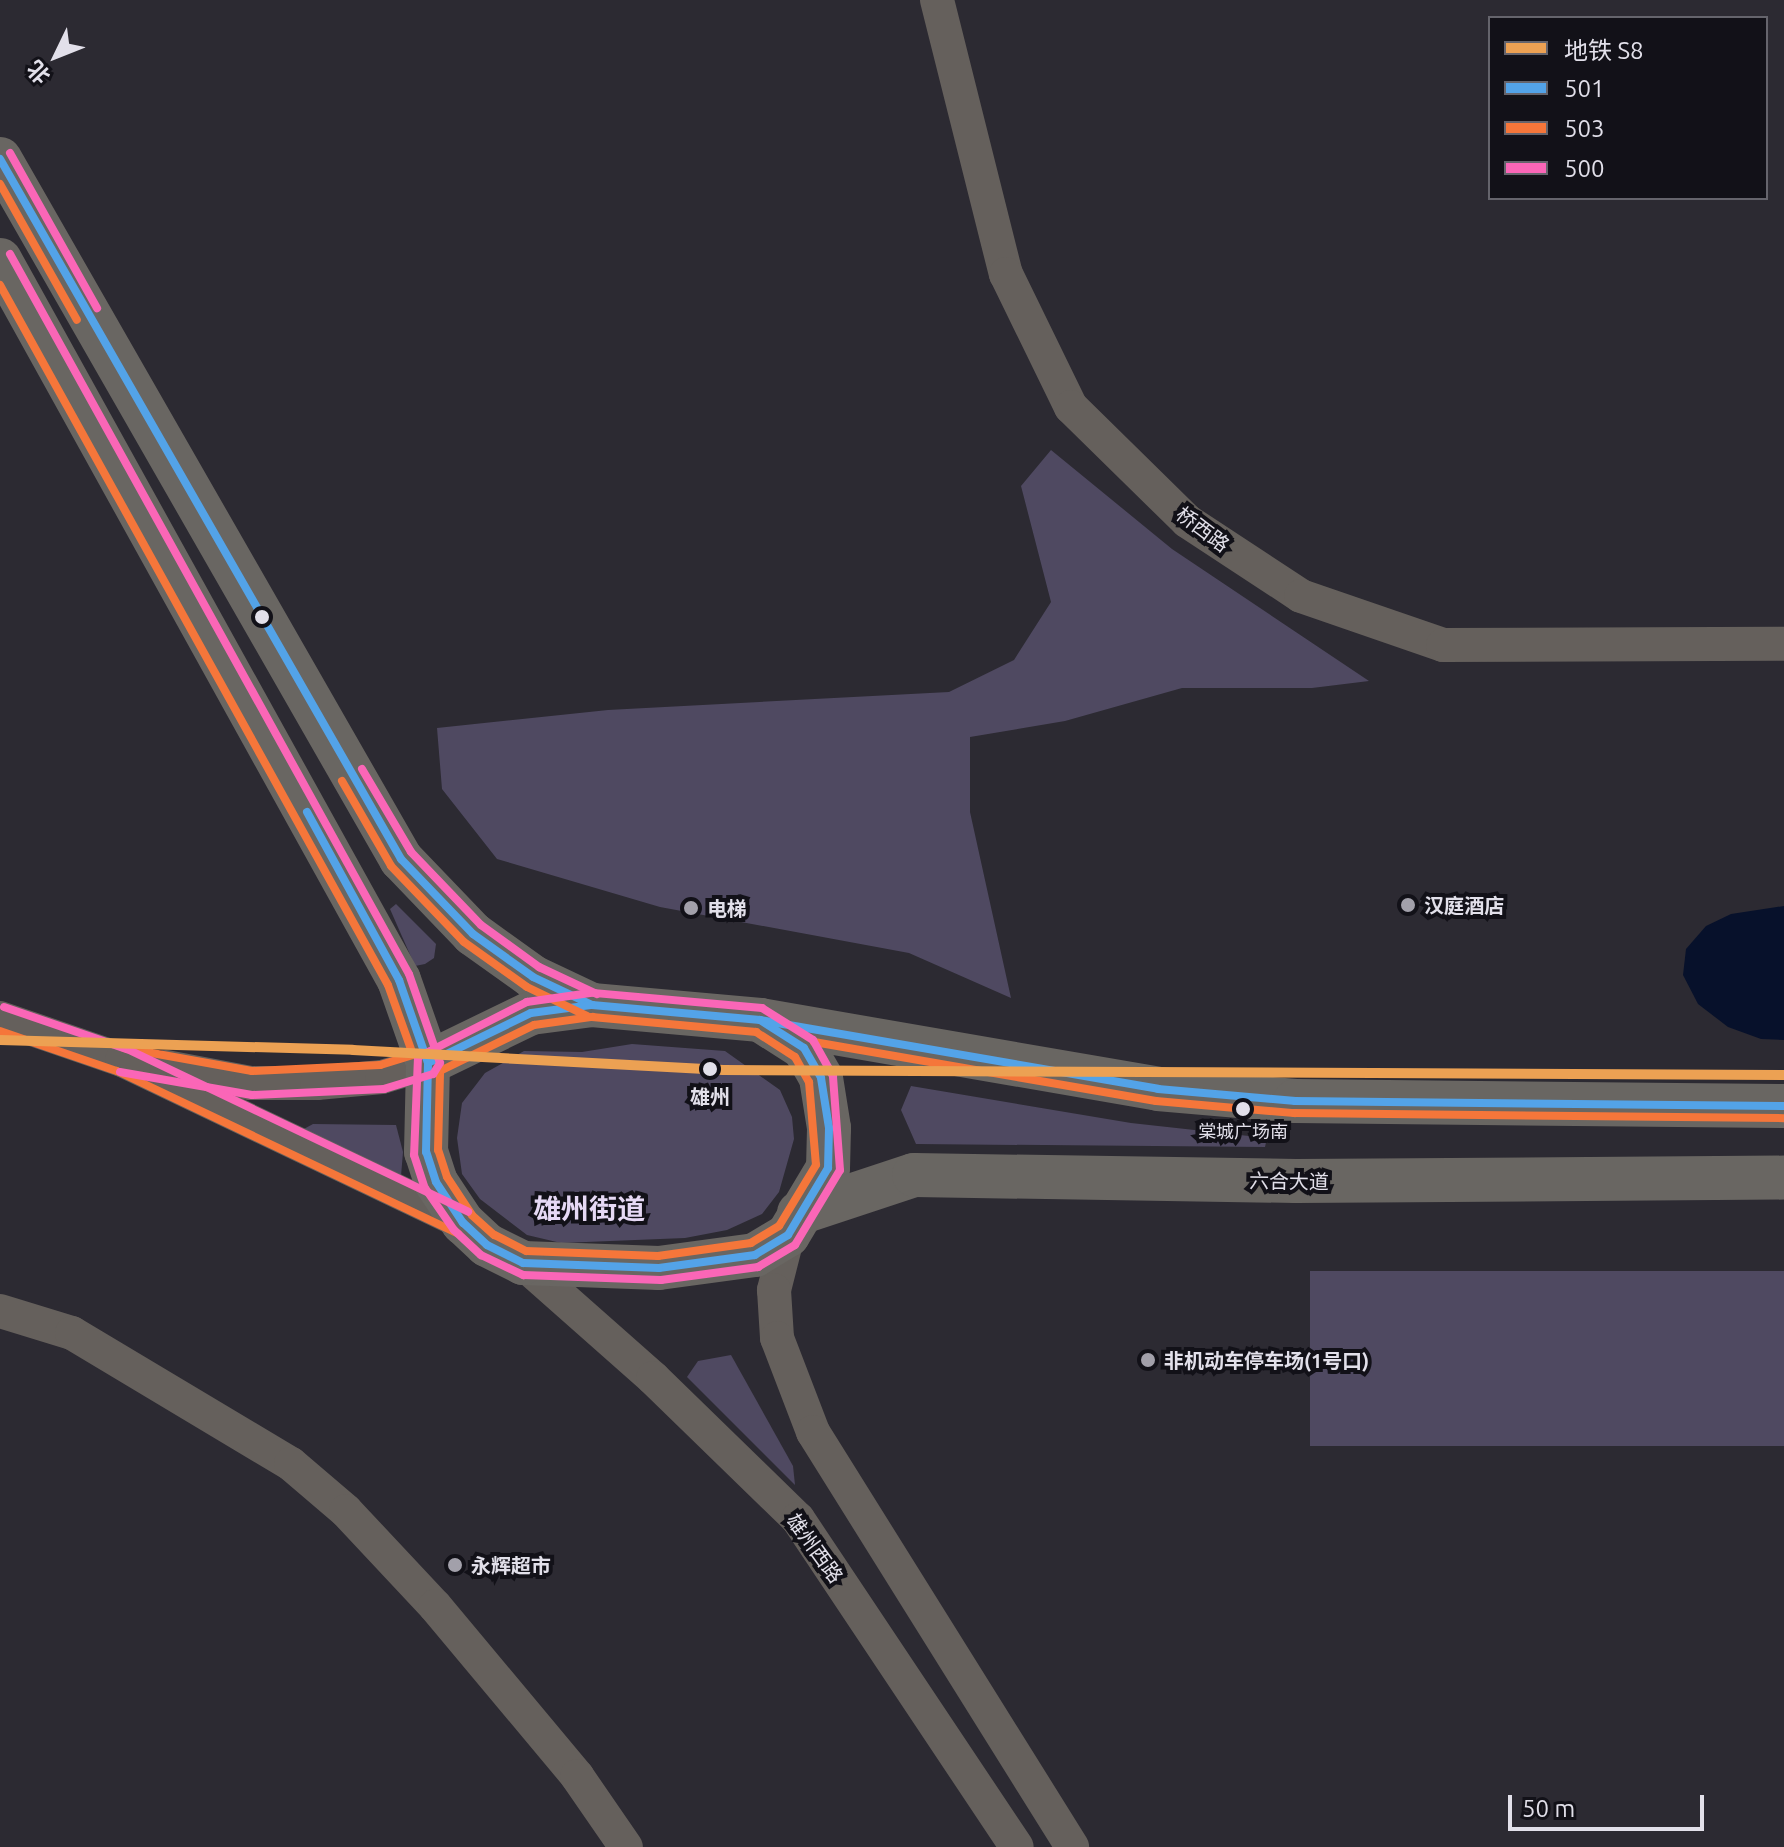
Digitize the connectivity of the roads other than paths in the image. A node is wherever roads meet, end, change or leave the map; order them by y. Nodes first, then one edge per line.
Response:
1 (937, 0) edge
2 (0, 159) edge
3 (0, 260) edge
4 (1784, 644) edge
5 (592, 1005) junction
6 (0, 1018) edge
7 (760, 1020) junction
8 (122, 1060) junction
9 (428, 1063) junction
10 (1784, 1106) edge
11 (1784, 1178) edge
12 (463, 1223) junction
13 (794, 1224) junction
14 (523, 1263) junction
15 (0, 1311) edge
16 (626, 1847) edge
17 (1017, 1847) edge
18 (1072, 1847) edge

1 - 4 main road, 桥西路
2 - 5 highway
3 - 9 highway
5 - 7 highway
5 - 9 highway
6 - 8 main road
7 - 10 highway
7 - 13 highway
8 - 9 main road
8 - 12 main road
9 - 12 highway
11 - 13 highway, 六合大道
12 - 14 highway
13 - 14 highway
13 - 18 main road
14 - 17 main road, 雄州西路
15 - 16 main road

